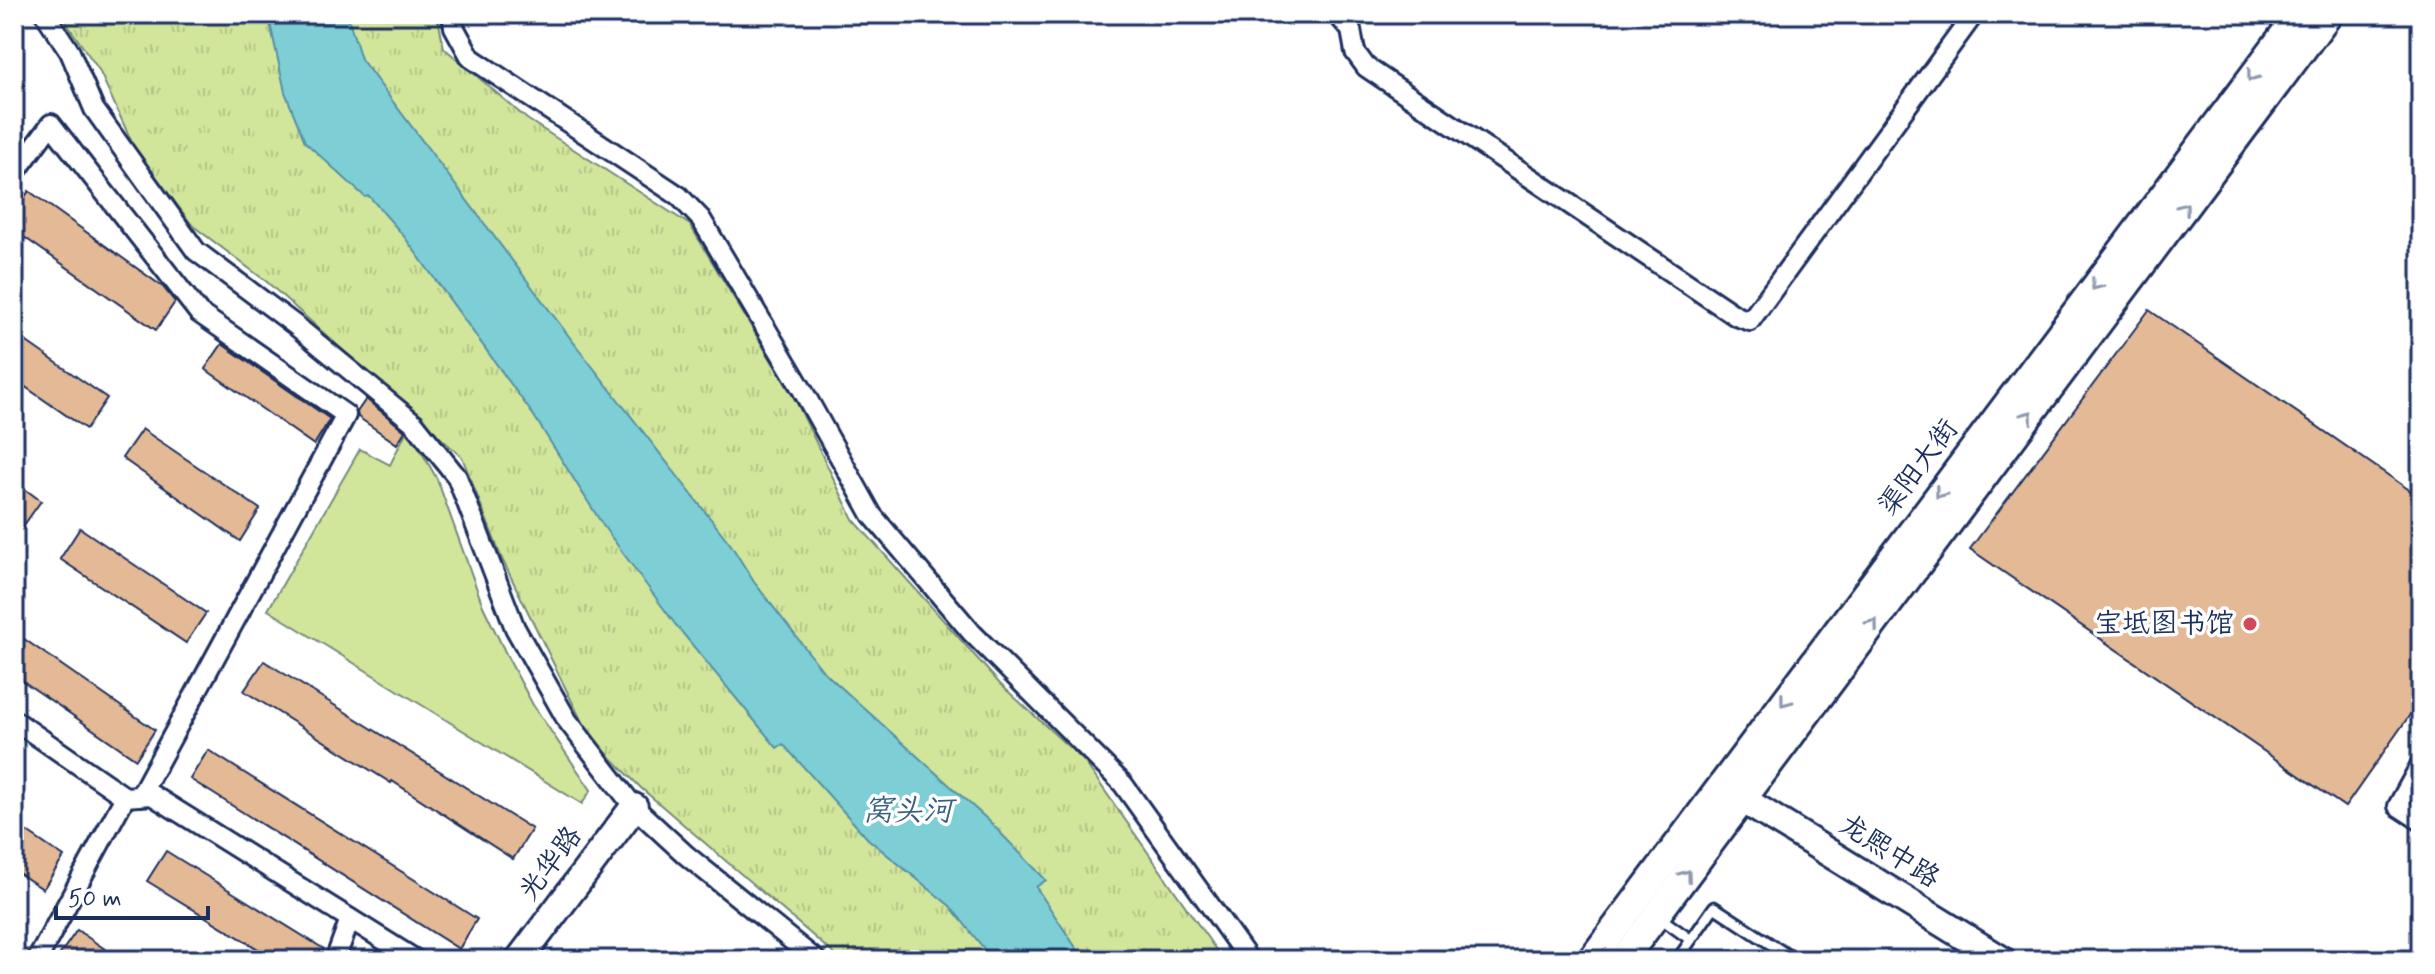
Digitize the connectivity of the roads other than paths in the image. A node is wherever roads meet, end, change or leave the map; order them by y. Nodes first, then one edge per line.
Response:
1 (45, 14) edge
2 (452, 14) edge
3 (1337, 14) edge
4 (1974, 14) edge
5 (2299, 14) edge
6 (2329, 14) edge
7 (14, 174) edge
8 (14, 720) edge
9 (2421, 764) edge
10 (132, 796) junction
11 (1742, 799) junction
12 (634, 807) junction
13 (2421, 821) edge
14 (1656, 915) junction
15 (350, 919) junction
16 (1691, 940) junction
17 (37, 960) edge
18 (335, 960) edge
19 (416, 960) edge
20 (519, 960) edge
21 (816, 960) edge
22 (1249, 960) edge
23 (1591, 960) edge
24 (1623, 960) edge
25 (1677, 960) edge
26 (1795, 960) edge
27 (2002, 960) edge

1 - 12 street
2 - 22 street
3 - 4 street
5 -> 23 main road, 渠阳大街
11 -> 6 main road, 渠阳大街
7 - 10 street
8 - 10 street
9 - 13 street
10 - 15 street
10 - 17 street
14 -> 11 main road, 渠阳大街
11 - 27 main road, 龙熙中路
12 - 20 main road, 光华路
12 - 21 street
14 - 16 lane
14 - 24 main road, 渠阳大街
15 - 18 street
15 - 19 street
16 - 25 lane
16 - 26 lane

